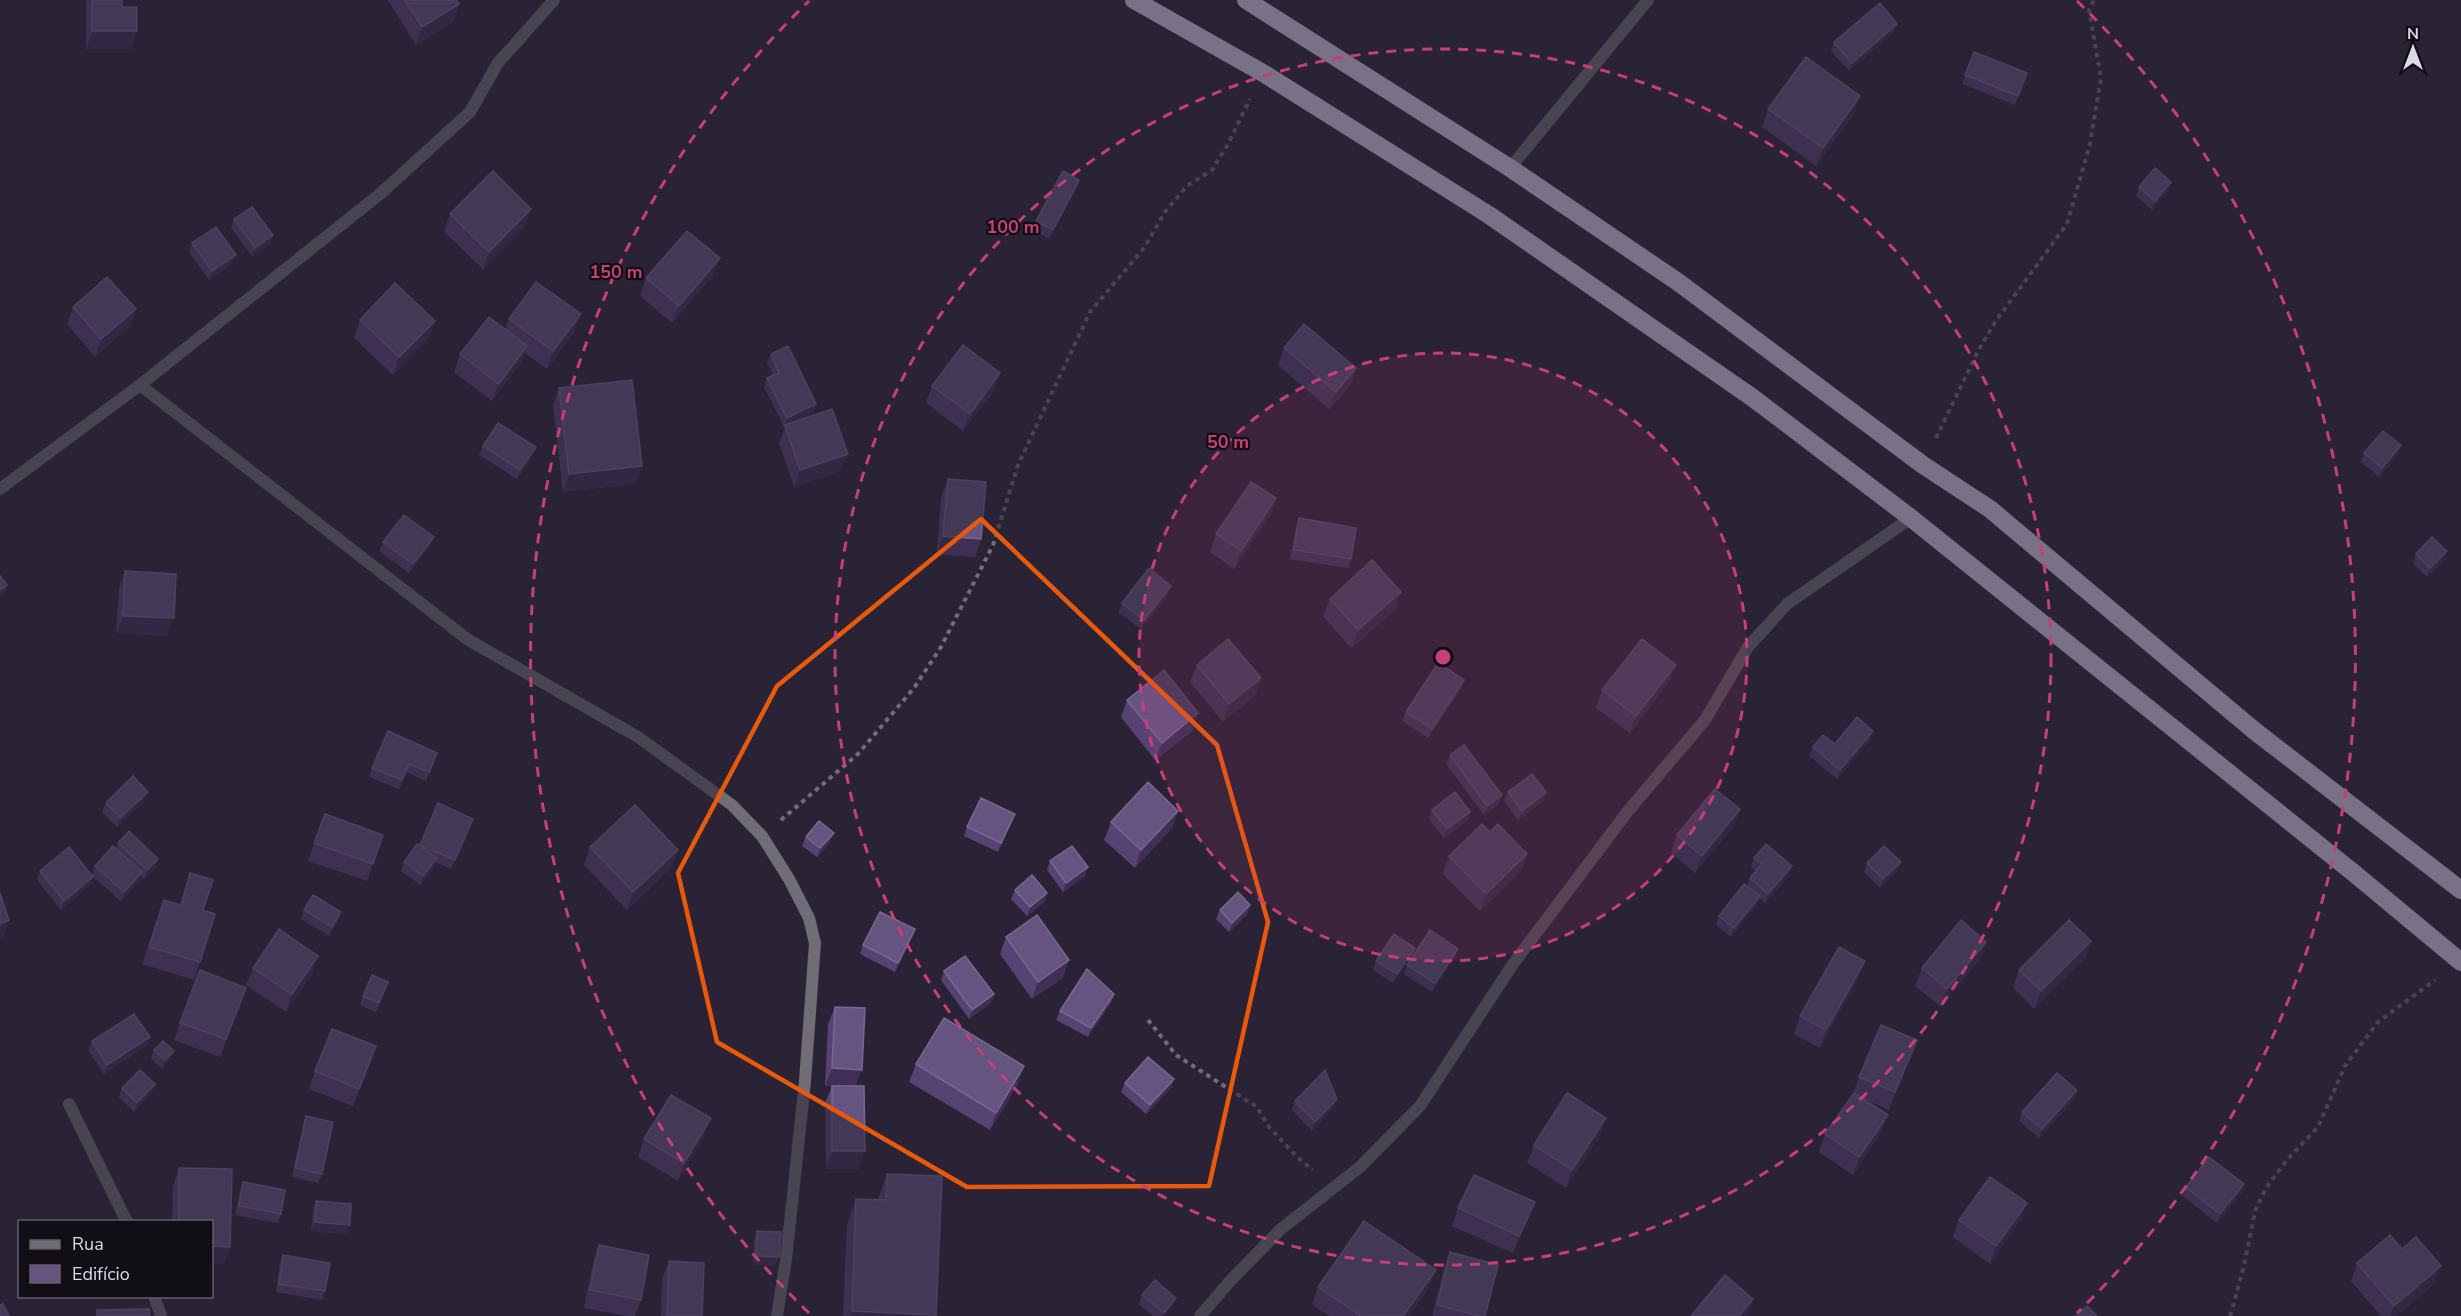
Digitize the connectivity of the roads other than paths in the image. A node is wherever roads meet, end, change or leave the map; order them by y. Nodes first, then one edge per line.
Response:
1 (554, 0) edge
2 (1134, 0) edge
3 (1246, 0) edge
4 (1648, 0) edge
5 (1510, 168) junction
6 (140, 385) junction
7 (0, 489) edge
8 (1911, 518) junction
9 (2461, 890) edge
10 (2460, 962) edge
11 (69, 1104) dead end
12 (127, 1220) edge
13 (155, 1298) edge
14 (161, 1316) edge
15 (777, 1316) edge
16 (1200, 1316) edge

1 - 6 street
2 - 8 highway
3 - 5 highway
4 - 5 street
5 - 9 highway
6 - 7 street
6 - 15 street
8 - 10 highway
8 - 16 street
11 - 12 street
13 - 14 street

